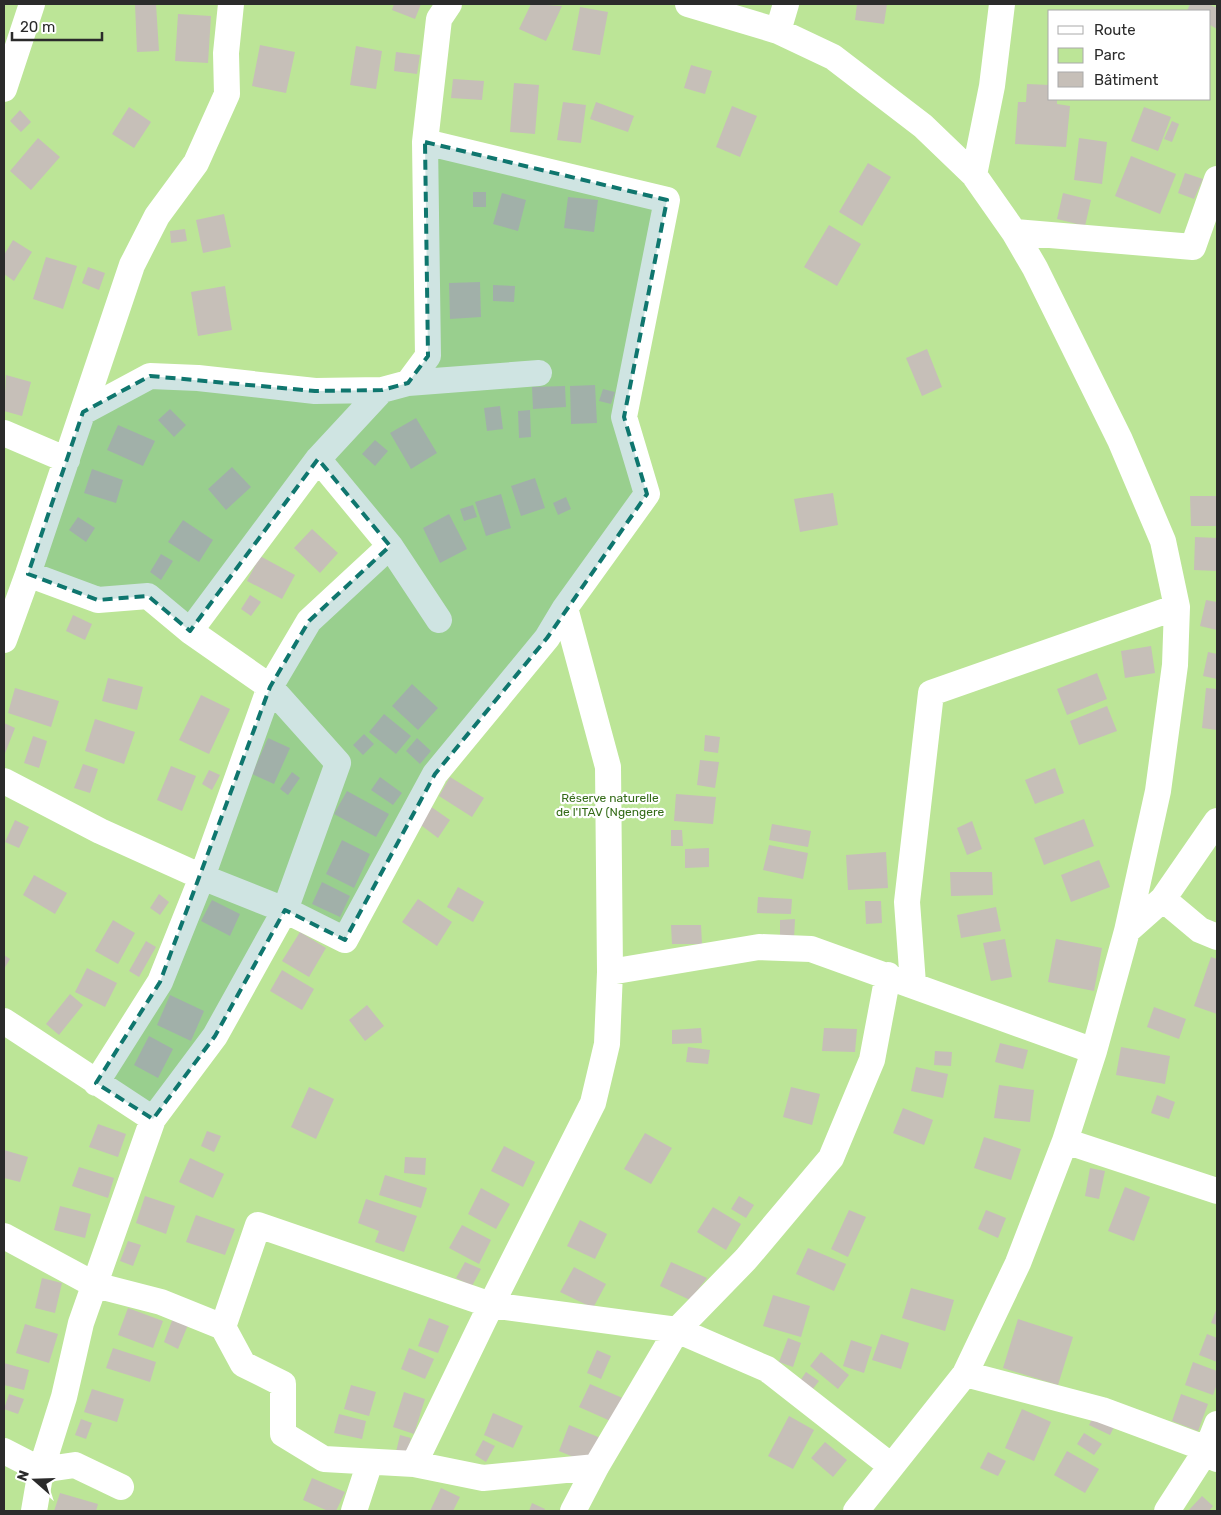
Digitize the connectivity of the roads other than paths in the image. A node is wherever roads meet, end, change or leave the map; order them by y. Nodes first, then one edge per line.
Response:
1 (32, 4) edge
2 (231, 4) edge
3 (449, 4) edge
4 (688, 4) edge
5 (786, 4) edge
6 (1002, 4) edge
7 (778, 31) junction
8 (4, 89) edge
9 (425, 142) junction
10 (974, 175) junction
11 (1217, 179) edge
12 (1014, 232) junction
13 (539, 373) dead end
14 (408, 382) junction
15 (382, 390) junction
16 (83, 412) junction
17 (4, 433) edge
18 (318, 459) junction
19 (67, 460) junction
20 (390, 546) junction
21 (28, 574) junction
22 (1177, 607) junction
23 (565, 608) junction
24 (438, 620) dead end
25 (190, 631) junction
26 (4, 640) edge
27 (270, 688) junction
28 (4, 781) edge
29 (1217, 821) edge
30 (202, 877) junction
31 (1163, 899) junction
32 (286, 910) junction
33 (1127, 931) junction
34 (1217, 937) edge
35 (610, 972) junction
36 (888, 976) junction
37 (913, 984) junction
38 (4, 1021) edge
39 (1094, 1051) junction
40 (96, 1083) junction
41 (153, 1119) junction
42 (1065, 1141) junction
43 (1217, 1191) edge
44 (4, 1236) edge
45 (95, 1285) junction
46 (491, 1304) junction
47 (222, 1327) junction
48 (677, 1330) junction
49 (965, 1374) junction
50 (1217, 1424) edge
51 (4, 1452) edge
52 (1212, 1454) edge
53 (370, 1462) junction
54 (414, 1464) junction
55 (891, 1466) junction
56 (596, 1467) junction
57 (41, 1470) junction
58 (121, 1487) dead end
59 (34, 1511) edge
60 (354, 1511) edge
61 (573, 1511) edge
62 (856, 1511) edge
63 (1167, 1511) edge

1 - 8 street
2 - 16 street
3 - 9 street
4 - 7 street
5 - 7 street
6 - 10 street
7 - 10 street
9 - 14 street
9 - 23 street
10 - 12 street
11 - 12 street
12 - 22 street
13 - 14 street
14 - 15 street
15 - 16 street
15 - 18 street
16 - 19 street
17 - 19 street
18 - 20 street
18 - 25 street
19 - 21 street
20 - 24 street
20 - 27 street
21 - 25 street
21 - 26 street
22 - 33 street
22 - 37 street
23 - 32 street
23 - 35 street
25 - 27 street
27 - 30 street
27 - 32 street
28 - 30 street
29 - 31 street
30 - 32 street
30 - 40 street
31 - 33 street
31 - 34 street
32 - 41 street
33 - 39 street
35 - 36 street
35 - 46 street
36 - 37 street
36 - 48 street
37 - 39 street
38 - 40 street
39 - 42 street
40 - 41 street
41 - 45 street
42 - 43 street
42 - 49 street
44 - 45 street
45 - 47 street
45 - 57 street
46 - 47 street
46 - 48 street
46 - 54 street
47 - 53 street
48 - 55 street
48 - 56 street
49 - 52 street
49 - 55 street
50 - 52 street
51 - 57 street
52 - 63 street
53 - 54 street
53 - 60 street
54 - 56 street
55 - 62 street
56 - 61 street
57 - 58 street
57 - 59 street

